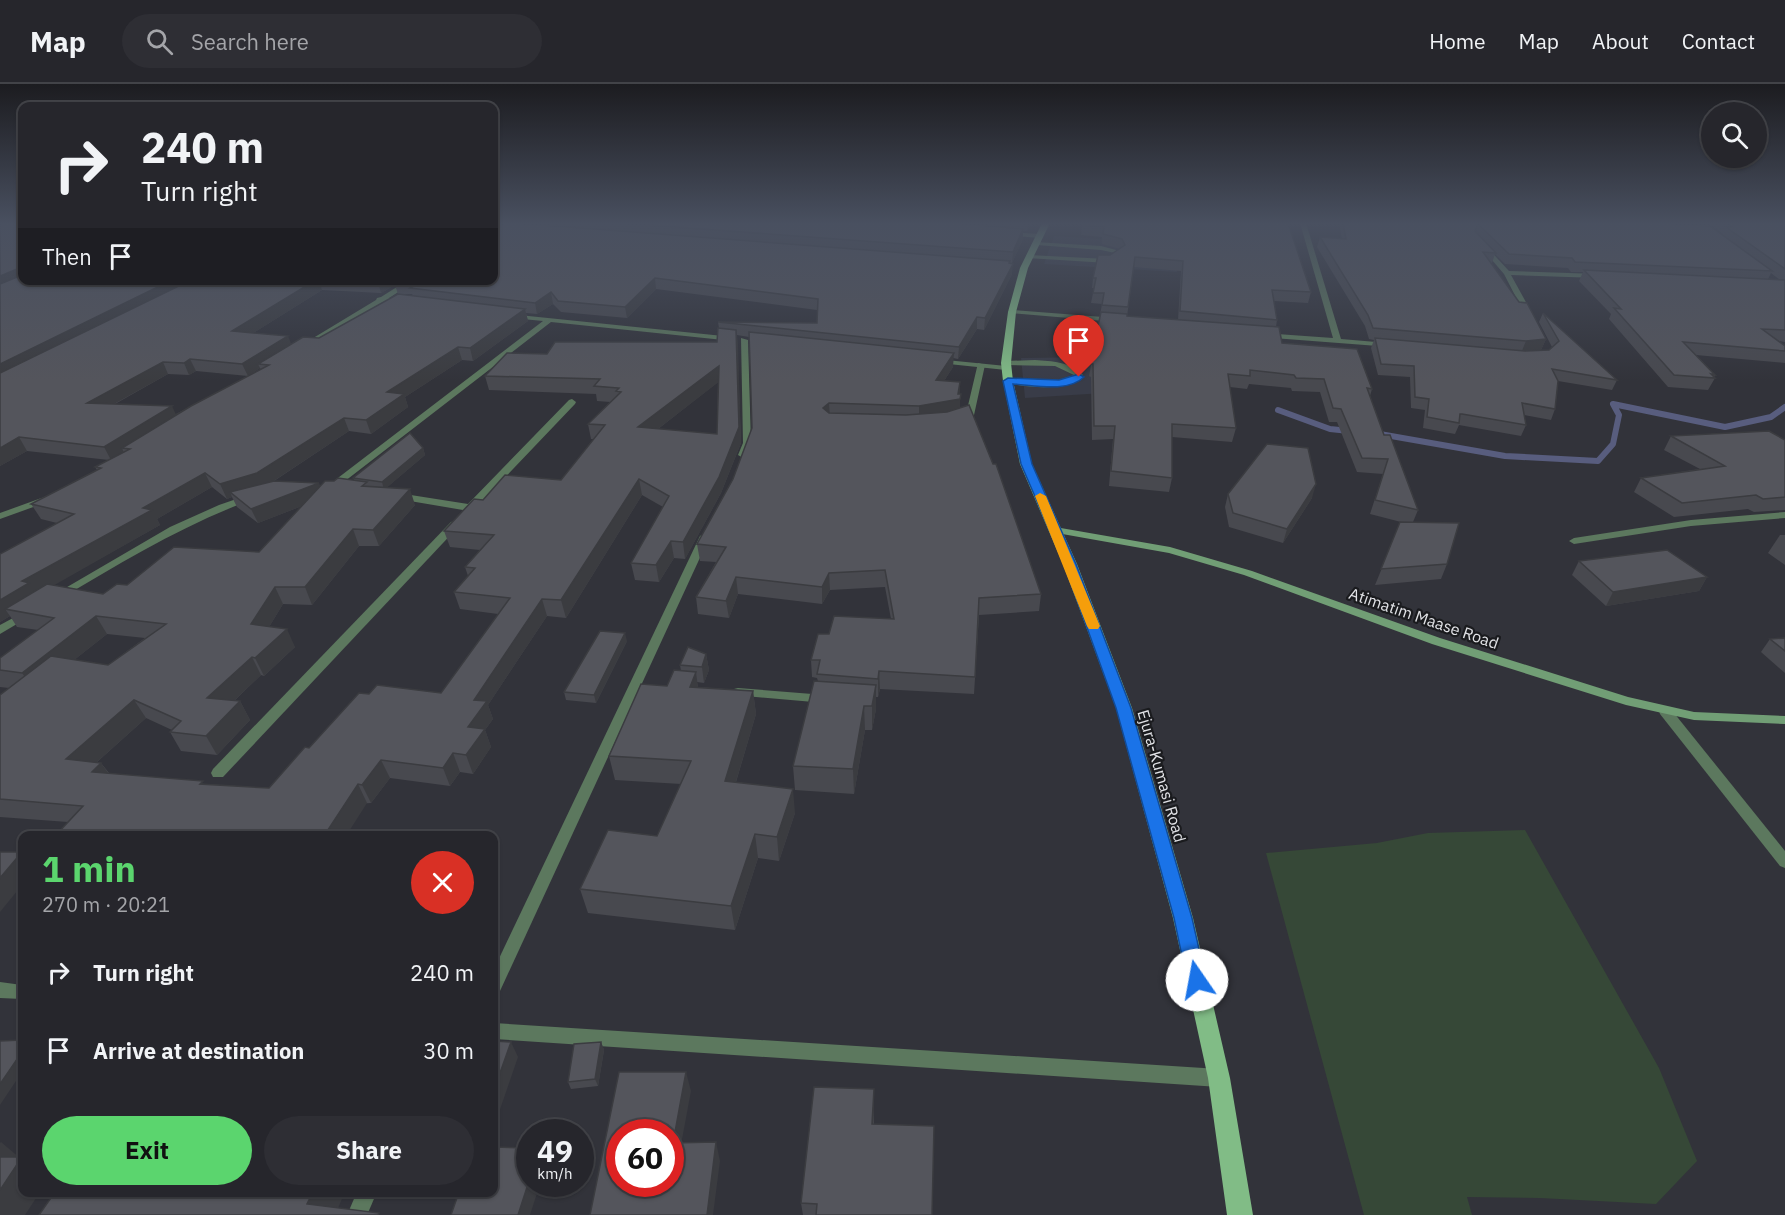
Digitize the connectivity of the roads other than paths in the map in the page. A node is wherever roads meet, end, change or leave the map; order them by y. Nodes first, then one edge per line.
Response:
1 (1023, 276) edge
2 (1319, 276) edge
3 (1508, 276) edge
4 (1599, 276) edge
5 (1606, 276) edge
6 (405, 285) edge
7 (379, 299) junction
8 (413, 303) edge
9 (1012, 312) junction
10 (503, 314) edge
11 (549, 320) junction
12 (1125, 321) edge
13 (1534, 324) edge
14 (1251, 333) edge
15 (1338, 341) junction
16 (1395, 346) edge
17 (298, 350) edge
18 (934, 360) edge
19 (981, 365) junction
20 (1007, 370) junction
21 (572, 402) dead end
22 (948, 423) edge
23 (739, 464) edge
24 (344, 488) edge
25 (262, 493) edge
26 (57, 494) edge
27 (390, 495) edge
28 (471, 508) junction
29 (1785, 515) edge
30 (0, 516) edge
31 (713, 522) edge
32 (1055, 530) junction
33 (1574, 541) dead end
34 (0, 630) edge
35 (727, 691) edge
36 (843, 700) edge
37 (1665, 711) junction
38 (1785, 720) edge
39 (218, 773) dead end
40 (1785, 862) edge
41 (498, 978) edge
42 (0, 990) edge
43 (18, 992) edge
44 (498, 1031) edge
45 (1219, 1078) junction
46 (365, 1197) edge
47 (357, 1215) edge
48 (1240, 1215) edge

1 - 9 main road, Ejura-Kumasi Road
2 - 15 street
3 - 13 street
4 - 5 street
6 - 7 street
7 - 8 street
7 - 17 street
9 - 12 street
9 - 20 main road, Ejura-Kumasi Road
10 - 11 street
11 - 23 street
11 - 24 street
14 - 15 street
15 - 16 street
18 - 19 street
19 - 20 street
19 - 22 street
20 - 20 street
20 - 32 main road, Ejura-Kumasi Road
21 - 28 street
25 - 34 street
26 - 30 street
27 - 28 street
28 - 39 street
29 - 33 street
31 - 41 street
32 - 37 main road, Atimatim Maase Road
32 - 45 main road, Ejura-Kumasi Road
35 - 36 street
37 - 38 main road, Atimatim Maase Road
37 - 40 street
42 - 43 street
44 - 45 street
45 - 48 main road, Ejura-Kumasi Road
46 - 47 street

